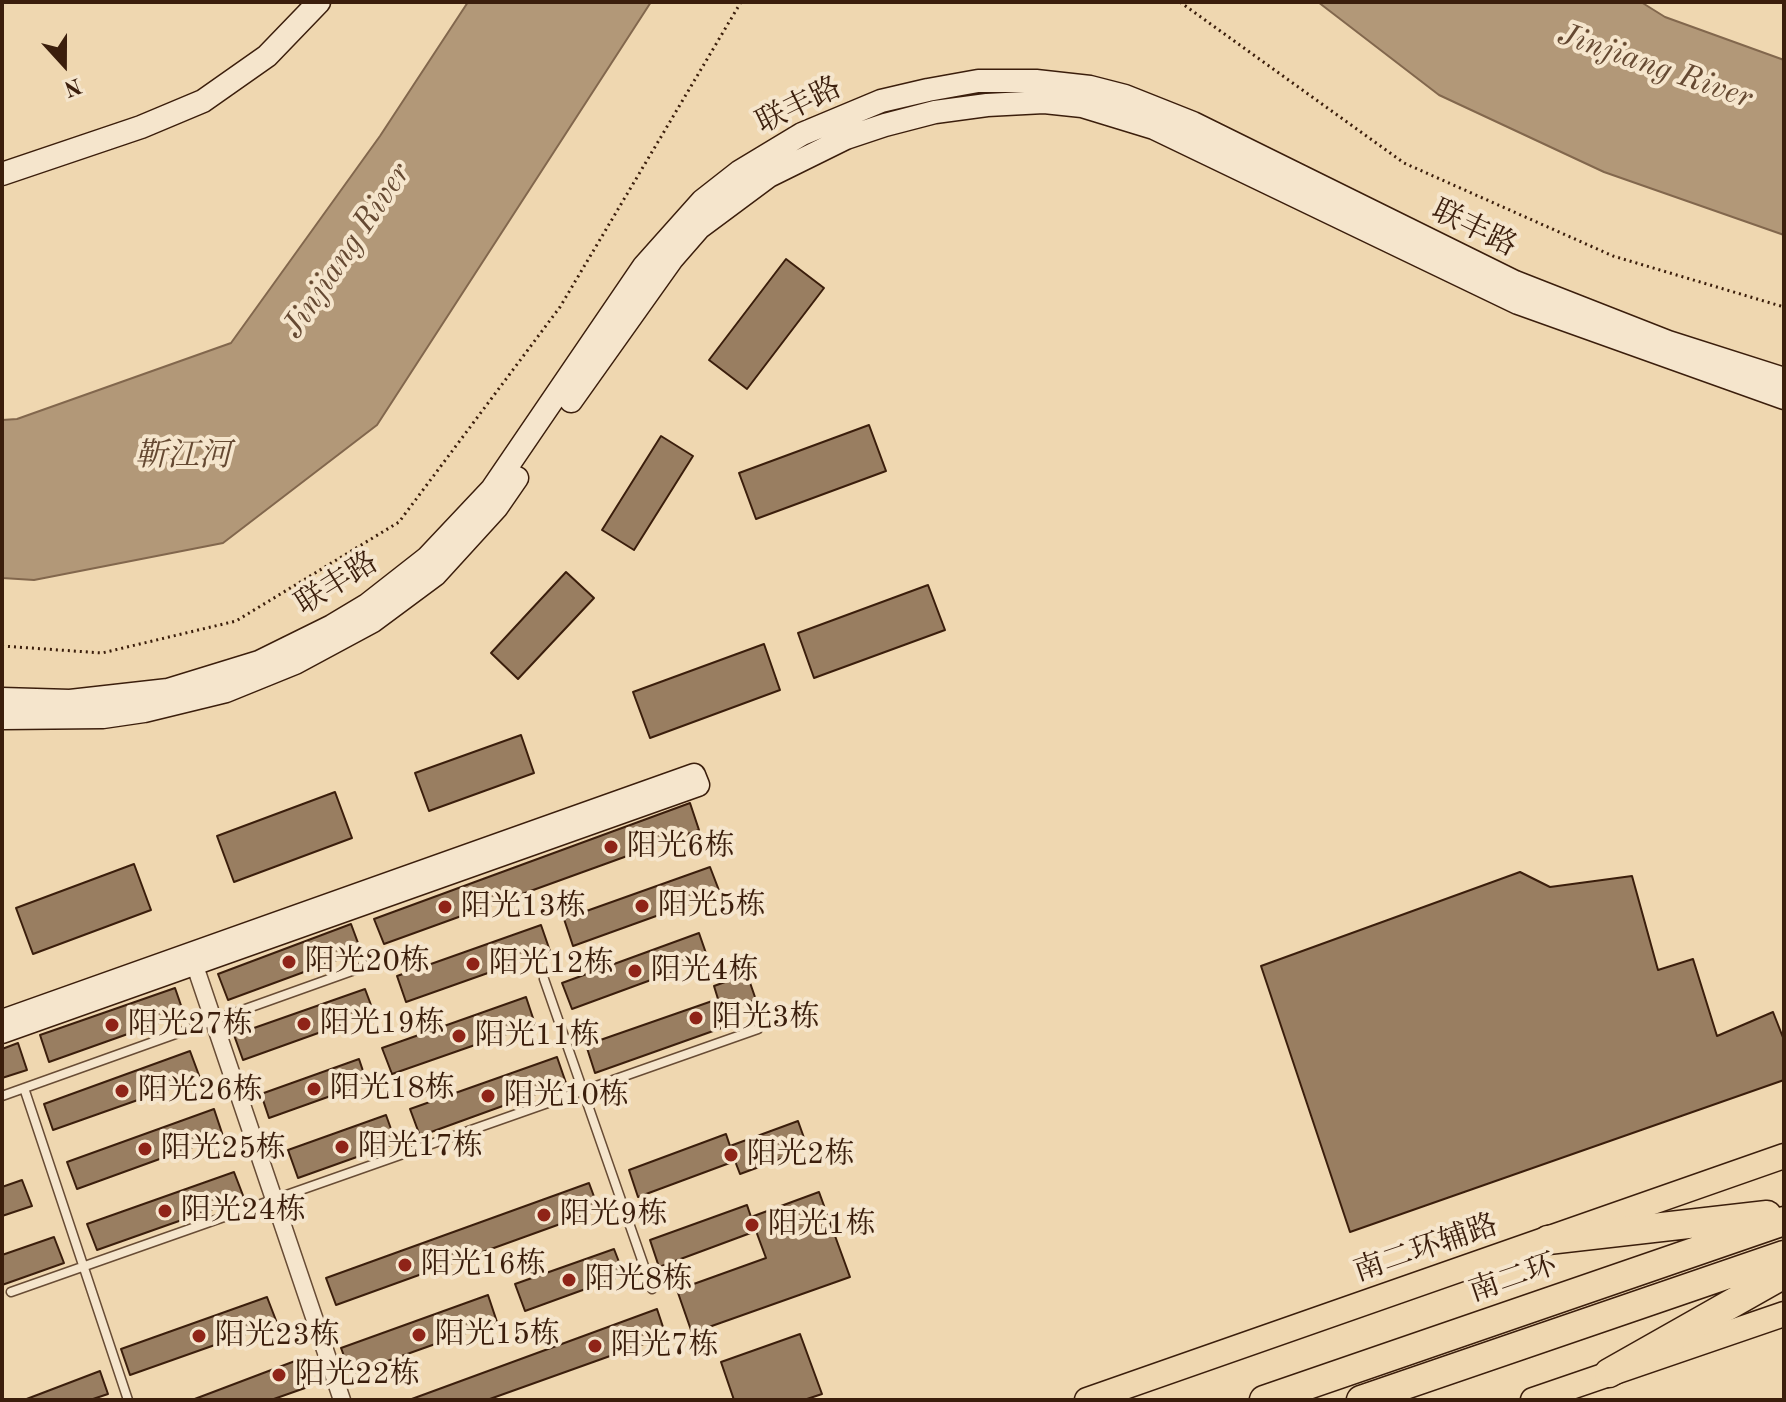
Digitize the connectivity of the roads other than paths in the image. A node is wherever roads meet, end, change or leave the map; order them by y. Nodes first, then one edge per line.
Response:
1 (310, 2) edge
2 (319, 2) edge
3 (2, 167) edge
4 (2, 174) edge
5 (1784, 379) edge
6 (1784, 398) edge
7 (2, 699) edge
8 (2, 718) edge
9 (192, 959) junction
10 (377, 962) dead end
11 (544, 979) dead end
12 (2, 1021) edge
13 (213, 1021) junction
14 (758, 1029) dead end
15 (2, 1032) edge
16 (24, 1088) junction
17 (583, 1090) junction
18 (2, 1096) edge
19 (1784, 1156) edge
20 (273, 1199) junction
21 (1784, 1213) edge
22 (1784, 1221) edge
23 (1548, 1240) junction
24 (1784, 1255) edge
25 (84, 1266) junction
26 (1784, 1274) edge
27 (652, 1289) dead end
28 (11, 1292) dead end
29 (1784, 1314) edge
30 (1609, 1373) junction
31 (128, 1400) edge
32 (342, 1400) edge
33 (1087, 1400) edge
34 (1264, 1400) edge
35 (1361, 1400) edge
36 (1533, 1400) edge

1 - 3 main road
2 - 4 main road
5 - 7 main road, 联丰路
6 - 8 main road, 联丰路
9 - 9 main road
9 - 12 main road
9 - 13 street
9 - 15 main road
10 - 13 lane
11 - 17 lane
13 - 16 lane
13 - 20 street
14 - 17 lane
16 - 18 lane
16 - 25 lane
17 - 20 lane
17 - 27 lane
19 - 23 main road, 南二环辅路
20 - 25 lane
20 - 32 street
21 - 23 highway
22 - 34 highway, 南二环
23 - 33 main road, 南二环辅路
24 - 35 highway
25 - 28 lane
25 - 31 lane
26 - 30 highway
29 - 30 main road
30 - 36 main road

